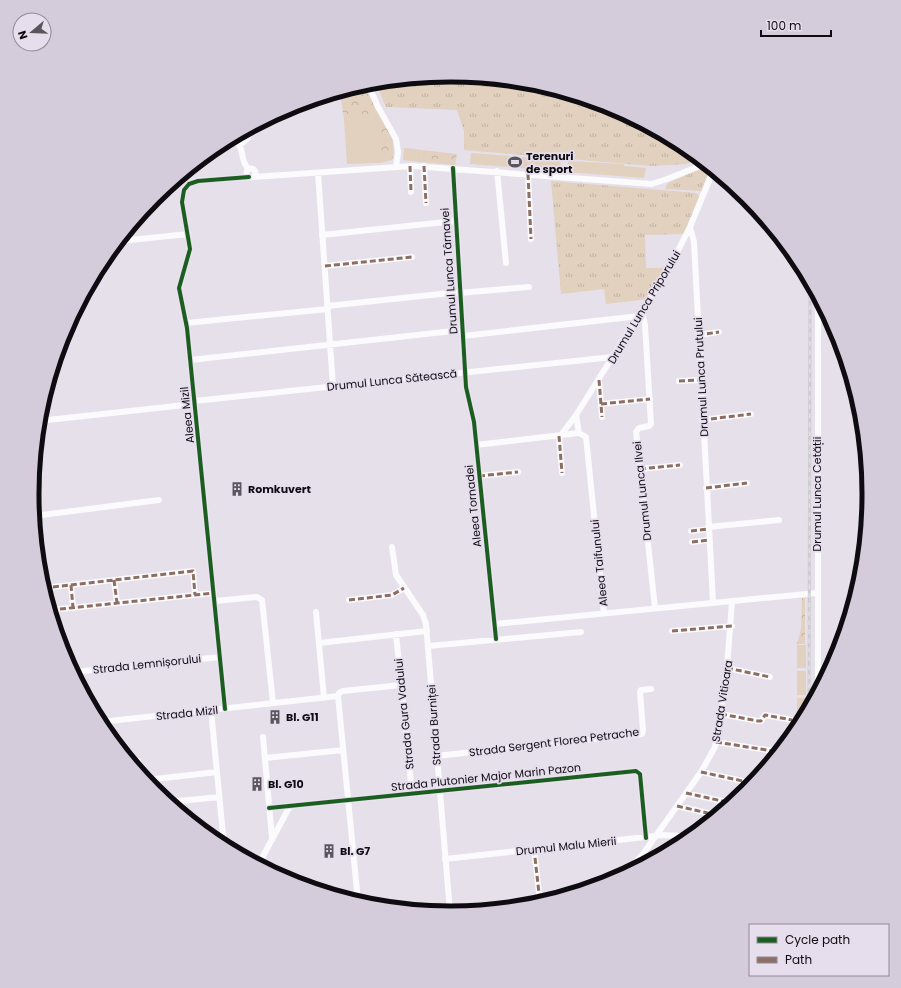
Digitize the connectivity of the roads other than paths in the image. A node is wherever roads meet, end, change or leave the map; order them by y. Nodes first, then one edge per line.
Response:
1 (371, 90) edge
2 (249, 136) edge
3 (237, 143) edge
4 (240, 145) junction
5 (410, 166) junction
6 (424, 166) junction
7 (699, 166) edge
8 (396, 167) junction
9 (453, 168) junction
10 (497, 171) junction
11 (251, 173) junction
12 (318, 173) junction
13 (528, 174) junction
14 (711, 176) edge
15 (411, 192) dead end
16 (426, 203) dead end
17 (455, 220) junction
18 (690, 227) junction
19 (188, 234) junction
20 (322, 235) junction
21 (532, 239) dead end
22 (126, 240) edge
23 (412, 257) dead end
24 (506, 263) dead end
25 (325, 266) junction
26 (529, 287) dead end
27 (459, 293) junction
28 (328, 308) junction
29 (818, 308) edge
30 (640, 314) junction
31 (186, 323) junction
32 (719, 332) dead end
33 (462, 333) junction
34 (698, 335) junction
35 (330, 344) junction
36 (613, 357) junction
37 (190, 360) junction
38 (464, 372) junction
39 (599, 380) junction
40 (700, 380) junction
41 (679, 381) dead end
42 (333, 386) junction
43 (650, 399) junction
44 (194, 402) junction
45 (601, 404) junction
46 (751, 414) dead end
47 (576, 415) junction
48 (602, 417) dead end
49 (46, 420) edge
50 (702, 420) junction
51 (579, 433) junction
52 (560, 436) junction
53 (476, 445) junction
54 (680, 465) dead end
55 (640, 469) junction
56 (518, 472) dead end
57 (562, 473) dead end
58 (479, 476) junction
59 (747, 483) dead end
60 (706, 488) junction
61 (159, 500) dead end
62 (40, 515) edge
63 (779, 520) dead end
64 (708, 528) junction
65 (691, 531) dead end
66 (709, 540) junction
67 (692, 542) dead end
68 (392, 547) dead end
69 (114, 580) junction
70 (71, 585) junction
71 (50, 587) edge
72 (404, 588) junction
73 (214, 593) junction
74 (817, 593) junction
75 (195, 595) junction
76 (349, 600) dead end
77 (215, 601) junction
78 (732, 601) junction
79 (713, 602) junction
80 (117, 603) junction
81 (73, 608) junction
82 (655, 608) junction
83 (56, 610) edge
84 (316, 612) dead end
85 (604, 613) junction
86 (494, 624) junction
87 (732, 626) junction
88 (427, 631) junction
89 (672, 631) dead end
90 (581, 632) dead end
91 (396, 634) junction
92 (496, 639) junction
93 (319, 643) junction
94 (428, 646) junction
95 (220, 657) junction
96 (727, 668) junction
97 (79, 671) edge
98 (770, 677) dead end
99 (818, 680) edge
100 (401, 686) junction
101 (651, 689) dead end
102 (338, 696) junction
103 (324, 698) junction
104 (273, 704) junction
105 (225, 709) junction
106 (211, 710) junction
107 (721, 714) junction
108 (792, 720) dead end
109 (107, 721) edge
110 (263, 737) dead end
111 (716, 742) junction
112 (343, 750) junction
113 (773, 751) dead end
114 (436, 756) junction
115 (265, 758) junction
116 (217, 772) junction
117 (701, 772) junction
118 (154, 779) edge
119 (744, 781) edge
120 (439, 792) junction
121 (686, 793) junction
122 (412, 794) junction
123 (219, 797) junction
124 (177, 801) edge
125 (348, 801) junction
126 (724, 801) edge
127 (290, 806) junction
128 (677, 806) junction
129 (269, 808) junction
130 (709, 813) edge
131 (655, 836) junction
132 (678, 836) edge
133 (223, 837) edge
134 (272, 838) junction
135 (646, 838) junction
136 (534, 849) junction
137 (261, 859) edge
138 (445, 859) junction
139 (638, 860) edge
140 (357, 895) edge
141 (539, 896) edge
142 (449, 906) edge

1 - 8 street
2 - 4 street
3 - 4 street
4 - 11 street
5 - 6 street
5 - 8 street
5 - 15 street
6 - 9 street
6 - 16 street
7 - 13 street
8 - 12 street
9 - 10 street
9 - 17 street, Drumul Lunca Târnavei
10 - 13 street
10 - 24 street
11 - 12 street
11 - 19 street, Aleea Mizil
12 - 20 street
13 - 21 street
14 - 18 street, Drumul Lunca Priporului
17 - 20 street
17 - 27 street, Drumul Lunca Târnavei
18 - 30 street, Drumul Lunca Priporului
18 - 34 street, Drumul Lunca Prutului
19 - 22 street
19 - 31 street, Aleea Mizil
20 - 25 street
23 - 25 street
25 - 28 street
26 - 27 street
27 - 28 street
27 - 33 street, Drumul Lunca Târnavei
28 - 31 street
28 - 35 street
29 - 74 street, Drumul Lunca Cetății
30 - 33 street, Drumul Lunca Târnavei
30 - 36 street, Drumul Lunca Priporului
30 - 43 street, Drumul Lunca Ilvei
31 - 37 street, Aleea Mizil
32 - 34 street
33 - 35 street
33 - 38 street, Drumul Lunca Târnavei
34 - 40 street, Drumul Lunca Prutului
35 - 37 street
35 - 42 street
36 - 38 street, Drumul Lunca Sătească
36 - 39 street, Drumul Lunca Priporului
37 - 44 street, Aleea Mizil
38 - 42 street, Drumul Lunca Sătească
38 - 53 street, Aleea Tornadei
39 - 45 street
39 - 47 street, Drumul Lunca Priporului
40 - 41 street
40 - 50 street, Drumul Lunca Prutului
42 - 44 street, Drumul Lunca Sătească
43 - 45 street
43 - 55 street, Drumul Lunca Ilvei
44 - 49 street, Drumul Lunca Sătească
44 - 73 street, Aleea Mizil
45 - 48 street
46 - 50 street
47 - 51 street, Aleea Taifunului
47 - 52 street, Drumul Lunca Priporului
50 - 60 street, Drumul Lunca Prutului
51 - 52 street
51 - 85 street, Aleea Taifunului
52 - 53 street
52 - 57 street
53 - 58 street, Aleea Tornadei
54 - 55 street
55 - 82 street, Drumul Lunca Ilvei
56 - 58 street
58 - 86 street, Aleea Tornadei
59 - 60 street
60 - 64 street, Drumul Lunca Prutului
61 - 62 street
63 - 64 street
64 - 65 street
64 - 66 street, Drumul Lunca Prutului
66 - 67 street
66 - 79 street, Drumul Lunca Prutului
68 - 72 street, Strada Burniței
69 - 70 street
69 - 75 street
69 - 80 street
70 - 71 street
70 - 81 street
72 - 76 street
72 - 88 street, Strada Burniței
73 - 75 street
73 - 77 street, Aleea Mizil
74 - 78 street
74 - 99 street, Drumul Lunca Cetății
75 - 80 street
77 - 95 street, Aleea Mizil
77 - 104 street
78 - 79 street
78 - 87 street, Strada Vitioara
79 - 82 street
80 - 81 street
81 - 83 street
82 - 85 street
84 - 93 street
85 - 86 street, Aleea Taifunului
86 - 92 street, Aleea Tornadei
87 - 89 street
87 - 96 street, Strada Vitioara
88 - 91 street
88 - 94 street, Strada Burniței
90 - 92 street
91 - 93 street
91 - 100 street, Strada Gura Vadului
92 - 94 street
93 - 103 street
94 - 114 street, Strada Burniței
95 - 97 street, Strada Lemnișorului
95 - 105 street, Aleea Mizil
96 - 98 street
96 - 107 street, Strada Vitioara
100 - 102 street, Strada Mizil
100 - 122 street, Strada Gura Vadului
101 - 114 street, Strada Sergent Florea Petrache
102 - 103 street, Strada Mizil
102 - 112 street
103 - 104 street, Strada Mizil
104 - 105 street, Strada Mizil
105 - 106 street, Strada Mizil
106 - 109 street, Strada Mizil
106 - 116 street
107 - 108 street
107 - 111 street, Strada Vitioara
110 - 115 street
111 - 113 street
111 - 117 street, Strada Vitioara
112 - 115 street
112 - 125 street
114 - 120 street, Strada Burniței
115 - 129 street
116 - 118 street
116 - 123 street
117 - 119 street
117 - 121 street, Strada Vitioara
120 - 122 street, Strada Plutonier Major Marin Pazon
120 - 135 street, Strada Plutonier Major Marin Pazon
120 - 138 street, Strada Burniței
121 - 126 street
121 - 128 street, Strada Vitioara
122 - 125 street, Strada Plutonier Major Marin Pazon
123 - 124 street
123 - 133 street
125 - 127 street, Strada Plutonier Major Marin Pazon
125 - 140 street
127 - 129 street, Strada Plutonier Major Marin Pazon
127 - 134 street
128 - 130 street
128 - 131 street, Strada Vitioara
129 - 134 street
131 - 132 street, Drumul Malu Mierii
131 - 135 street, Drumul Malu Mierii
131 - 139 street, Strada Vitioara
134 - 137 street
135 - 136 street, Drumul Malu Mierii
136 - 138 street, Drumul Malu Mierii
136 - 141 street
138 - 142 street, Strada Burniței

